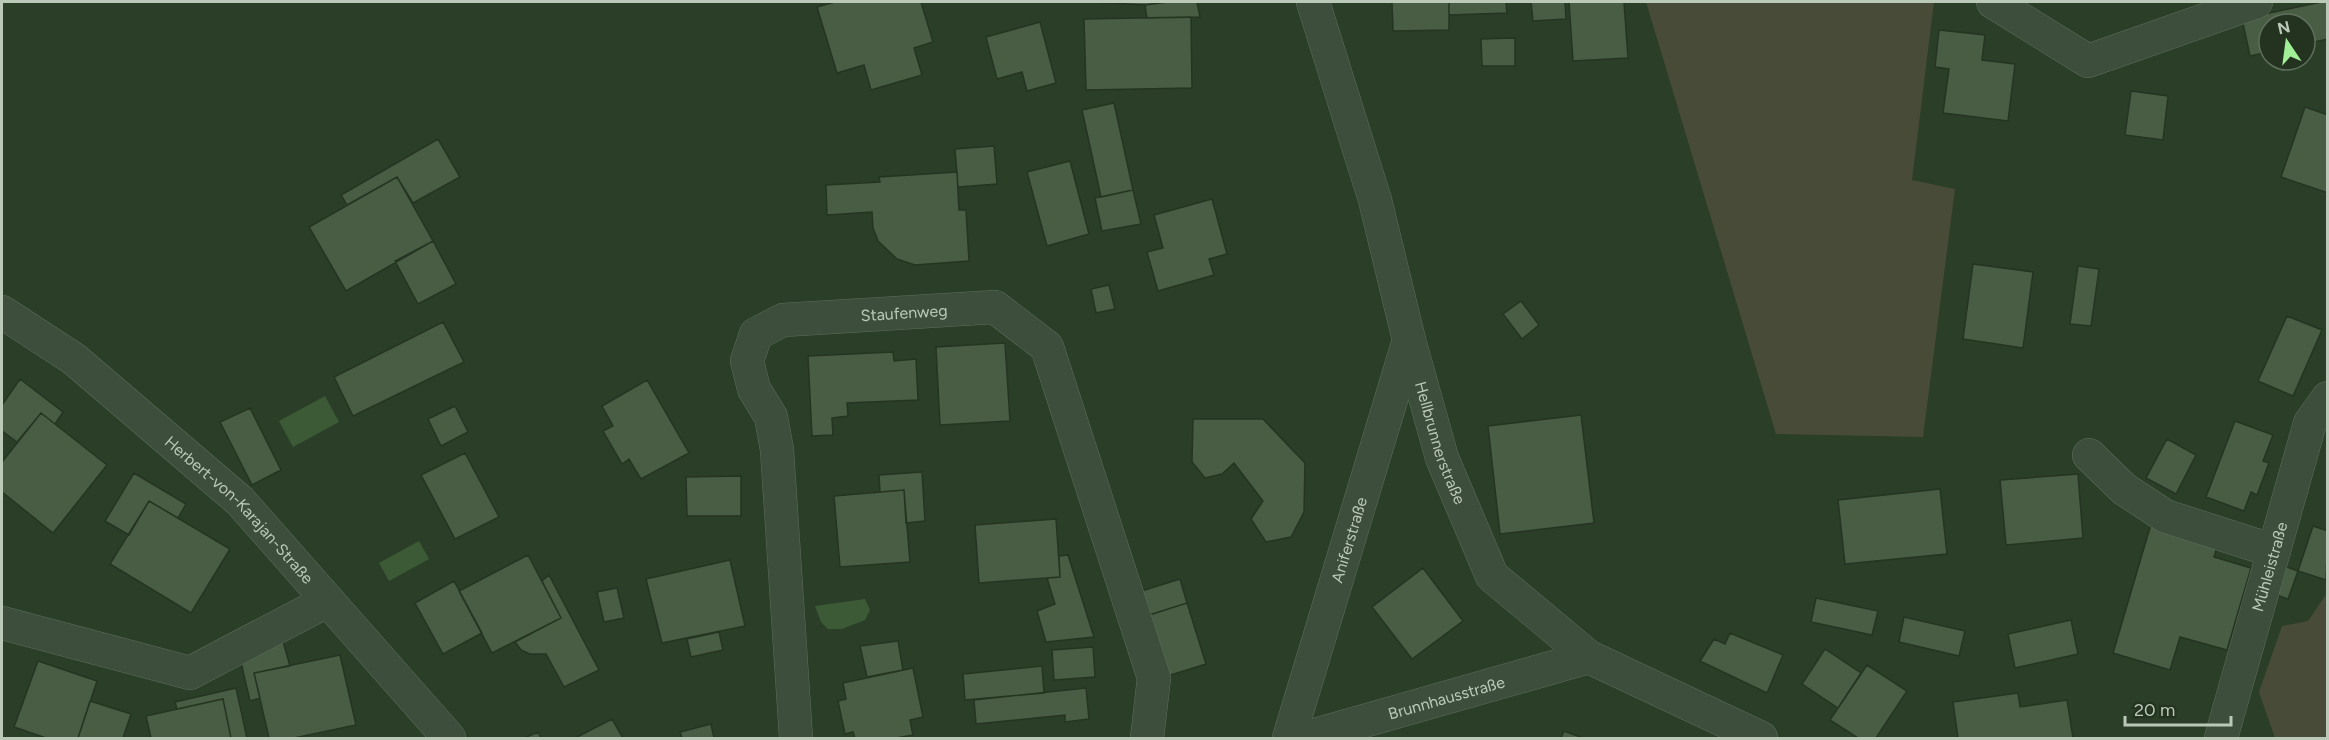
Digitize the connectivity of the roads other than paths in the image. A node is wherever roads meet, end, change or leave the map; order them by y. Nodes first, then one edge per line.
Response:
1 (1313, 2) edge
2 (1993, 2) edge
3 (2256, 2) edge
4 (2, 312) edge
5 (1409, 340) junction
6 (2328, 398) edge
7 (2089, 455) dead end
8 (2274, 551) junction
9 (327, 601) junction
10 (2, 623) edge
11 (1589, 657) junction
12 (449, 738) edge
13 (796, 738) edge
14 (1147, 738) edge
15 (1289, 738) edge
16 (1304, 738) edge
17 (1761, 738) edge
18 (2220, 738) edge

1 - 5 street, Hellbrunnerstraße
2 - 3 street
4 - 9 street, Herbert-von-Karajan-Straße
5 - 11 street, Hellbrunnerstraße
5 - 15 street, Aniferstraße
6 - 8 street, Mühleistraße
7 - 8 street
8 - 18 street, Mühleistraße
9 - 10 street
9 - 12 street, Herbert-von-Karajan-Straße
11 - 16 street, Brunnhausstraße
11 - 17 street, Hellbrunnerstraße
13 - 14 street, Staufenweg

